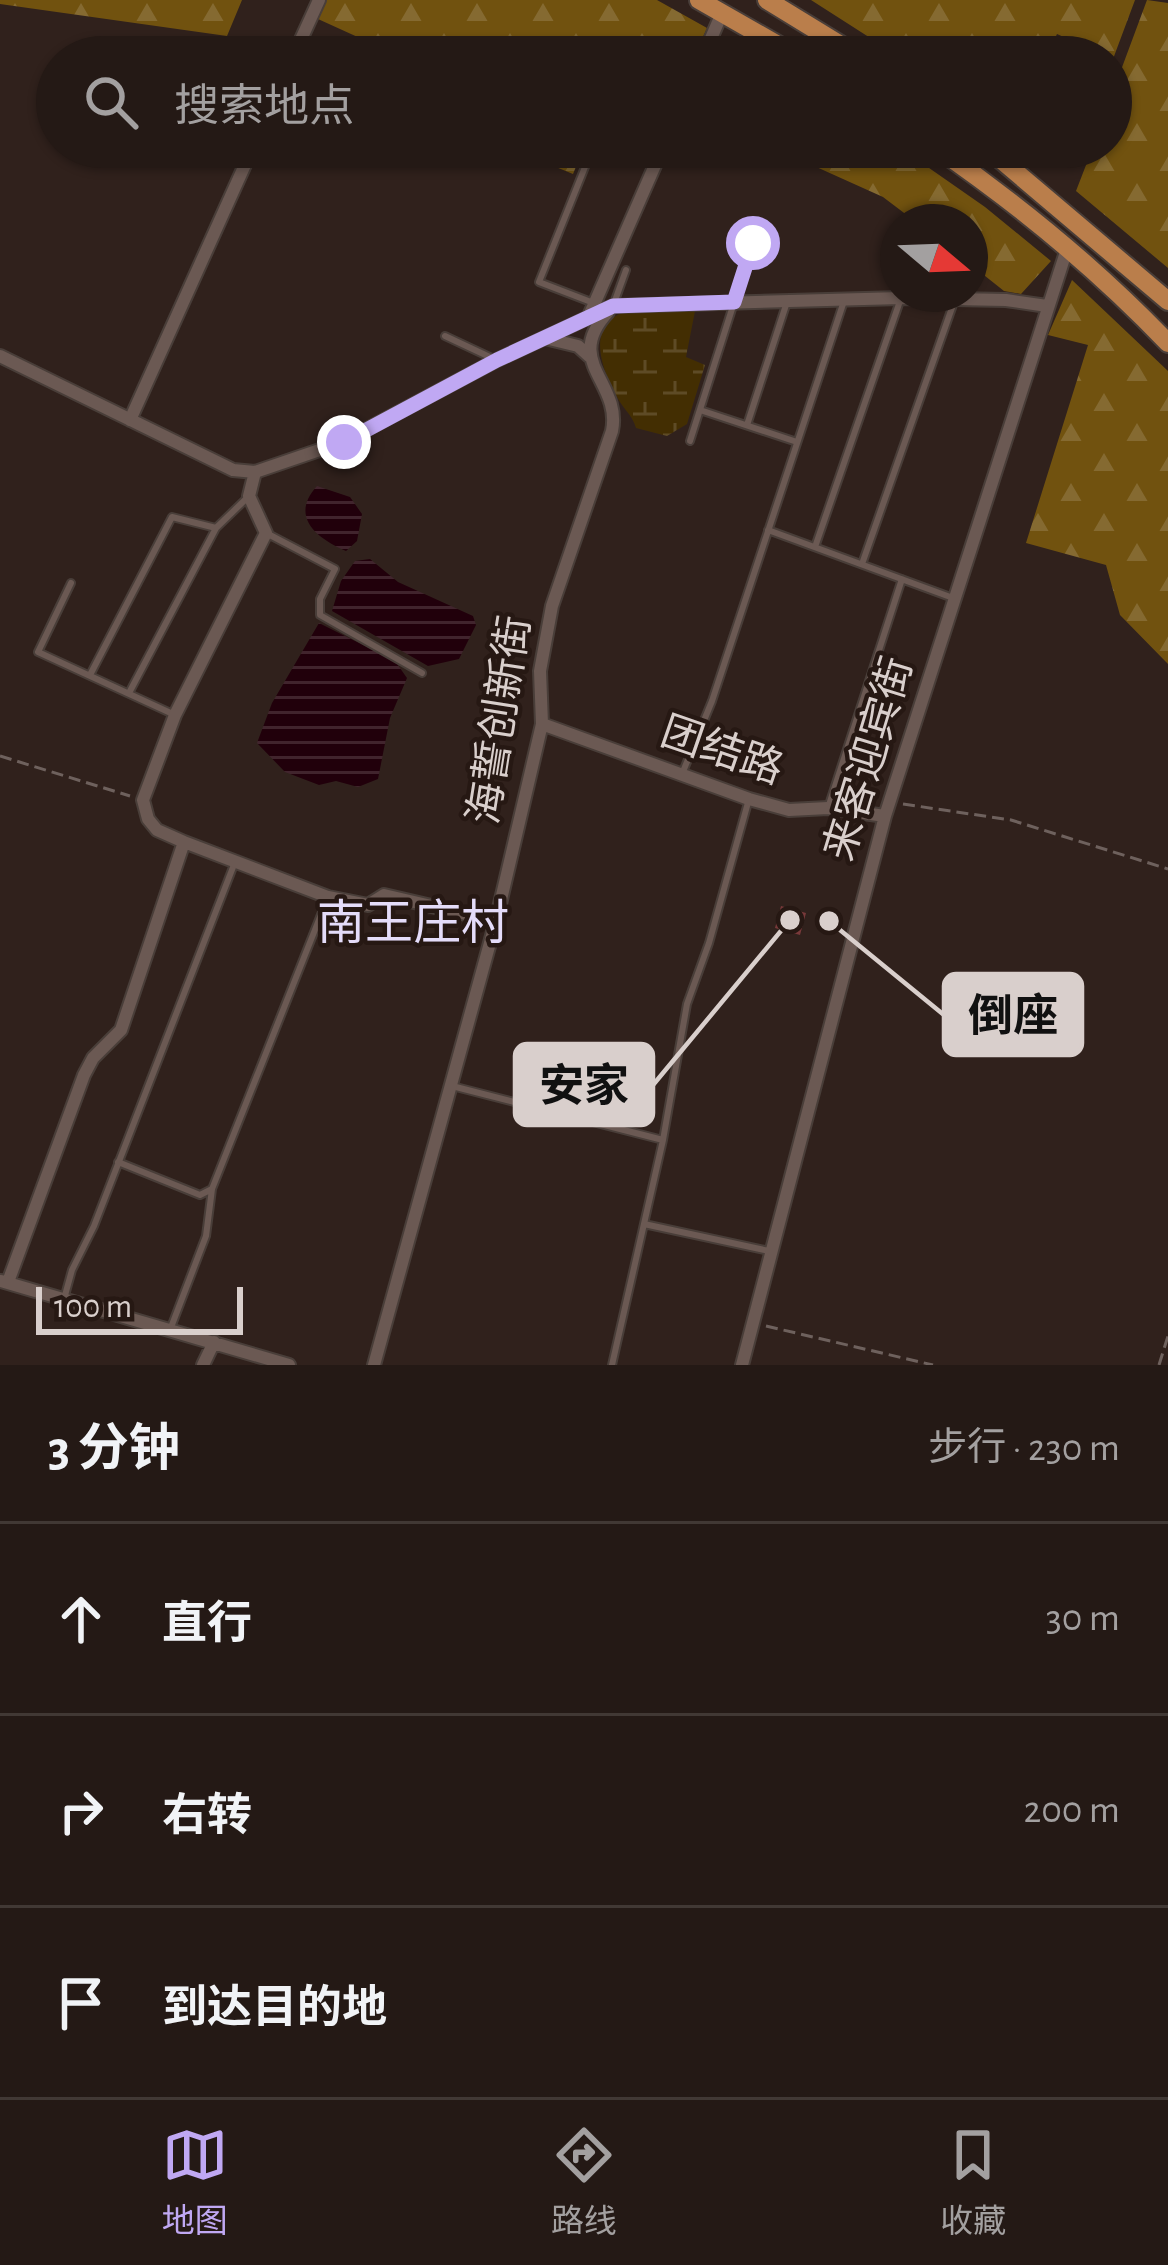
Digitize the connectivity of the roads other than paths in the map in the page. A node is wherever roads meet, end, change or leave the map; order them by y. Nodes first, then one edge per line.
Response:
1 (319, 0) edge
2 (700, 0) edge
3 (767, 0) edge
4 (722, 13) junction
5 (303, 36) edge
6 (712, 36) edge
7 (762, 36) edge
8 (826, 36) edge
9 (244, 168) edge
10 (584, 168) edge
11 (654, 168) edge
12 (966, 168) edge
13 (1012, 168) edge
14 (753, 243) dead end
15 (1067, 249) junction
16 (626, 270) dead end
17 (1164, 292) edge
18 (880, 299) edge
19 (787, 301) junction
20 (844, 301) junction
21 (988, 301) edge
22 (734, 302) junction
23 (613, 306) junction
24 (1046, 306) junction
25 (591, 311) junction
26 (896, 312) edge
27 (951, 312) edge
28 (446, 336) dead end
29 (544, 338) junction
30 (1168, 343) edge
31 (0, 356) edge
32 (590, 357) junction
33 (497, 360) junction
34 (700, 410) junction
35 (130, 420) junction
36 (747, 425) junction
37 (690, 441) dead end
38 (797, 442) junction
39 (255, 472) junction
40 (249, 496) junction
41 (216, 528) junction
42 (768, 530) junction
43 (266, 533) junction
44 (815, 547) junction
45 (862, 564) junction
46 (902, 579) junction
47 (70, 583) dead end
48 (953, 598) junction
49 (422, 673) dead end
50 (91, 675) junction
51 (129, 693) junction
52 (175, 716) junction
53 (542, 724) junction
54 (682, 774) junction
55 (749, 799) junction
56 (828, 808) junction
57 (887, 809) junction
58 (184, 842) junction
59 (235, 862) junction
60 (328, 897) junction
61 (496, 921) junction
62 (448, 1085) junction
63 (663, 1140) junction
64 (118, 1162) junction
65 (212, 1189) junction
66 (644, 1224) junction
67 (772, 1251) junction
68 (4, 1281) edge
69 (64, 1299) junction
70 (170, 1330) junction
71 (214, 1342) junction
72 (203, 1365) edge
73 (289, 1365) edge
74 (374, 1365) edge
75 (612, 1365) edge
76 (742, 1365) edge

1 - 5 street
2 - 4 main road
3 - 8 main road
4 - 6 street
4 - 7 main road
9 - 35 street
10 - 25 lane
11 - 25 street
12 - 15 main road
13 - 17 main road
14 - 22 lane
15 - 24 street, 来客迎宾街
15 - 30 main road
16 - 23 lane
18 - 20 street
19 - 20 street
19 - 22 street
19 - 36 lane
20 - 38 lane
21 - 24 street
22 - 23 street
22 - 34 lane
23 - 25 street
23 - 32 street
24 - 48 street, 来客迎宾街
25 - 29 street
26 - 44 lane
27 - 45 lane
28 - 33 lane
29 - 32 street
29 - 33 street
31 - 35 street
32 - 53 street, 海誓创新街
33 - 39 street
34 - 36 lane
34 - 37 lane
35 - 39 street
36 - 38 lane
38 - 42 lane
39 - 40 street
40 - 41 lane
40 - 43 street
41 - 50 lane
41 - 51 lane
42 - 44 lane
42 - 54 lane
43 - 49 lane
43 - 52 street
44 - 45 lane
45 - 46 lane
46 - 48 lane
46 - 56 lane
47 - 50 lane
48 - 57 street, 来客迎宾街
50 - 51 lane
51 - 52 lane
52 - 58 street
53 - 54 street, 团结路
53 - 61 street, 海誓创新街
54 - 55 street, 团结路
55 - 56 street, 团结路
55 - 63 lane
56 - 57 street, 团结路
57 - 67 street, 来客迎宾街
58 - 59 street
58 - 68 street
59 - 60 street
59 - 64 lane
60 - 61 street
60 - 65 lane
61 - 62 street, 海誓创新街
62 - 63 lane
62 - 74 street, 海誓创新街
63 - 66 lane
64 - 65 lane
64 - 69 lane
65 - 70 lane
66 - 67 lane
66 - 75 lane
67 - 76 street, 来客迎宾街
68 - 69 street
69 - 70 street
70 - 71 street
71 - 72 street
71 - 73 street

